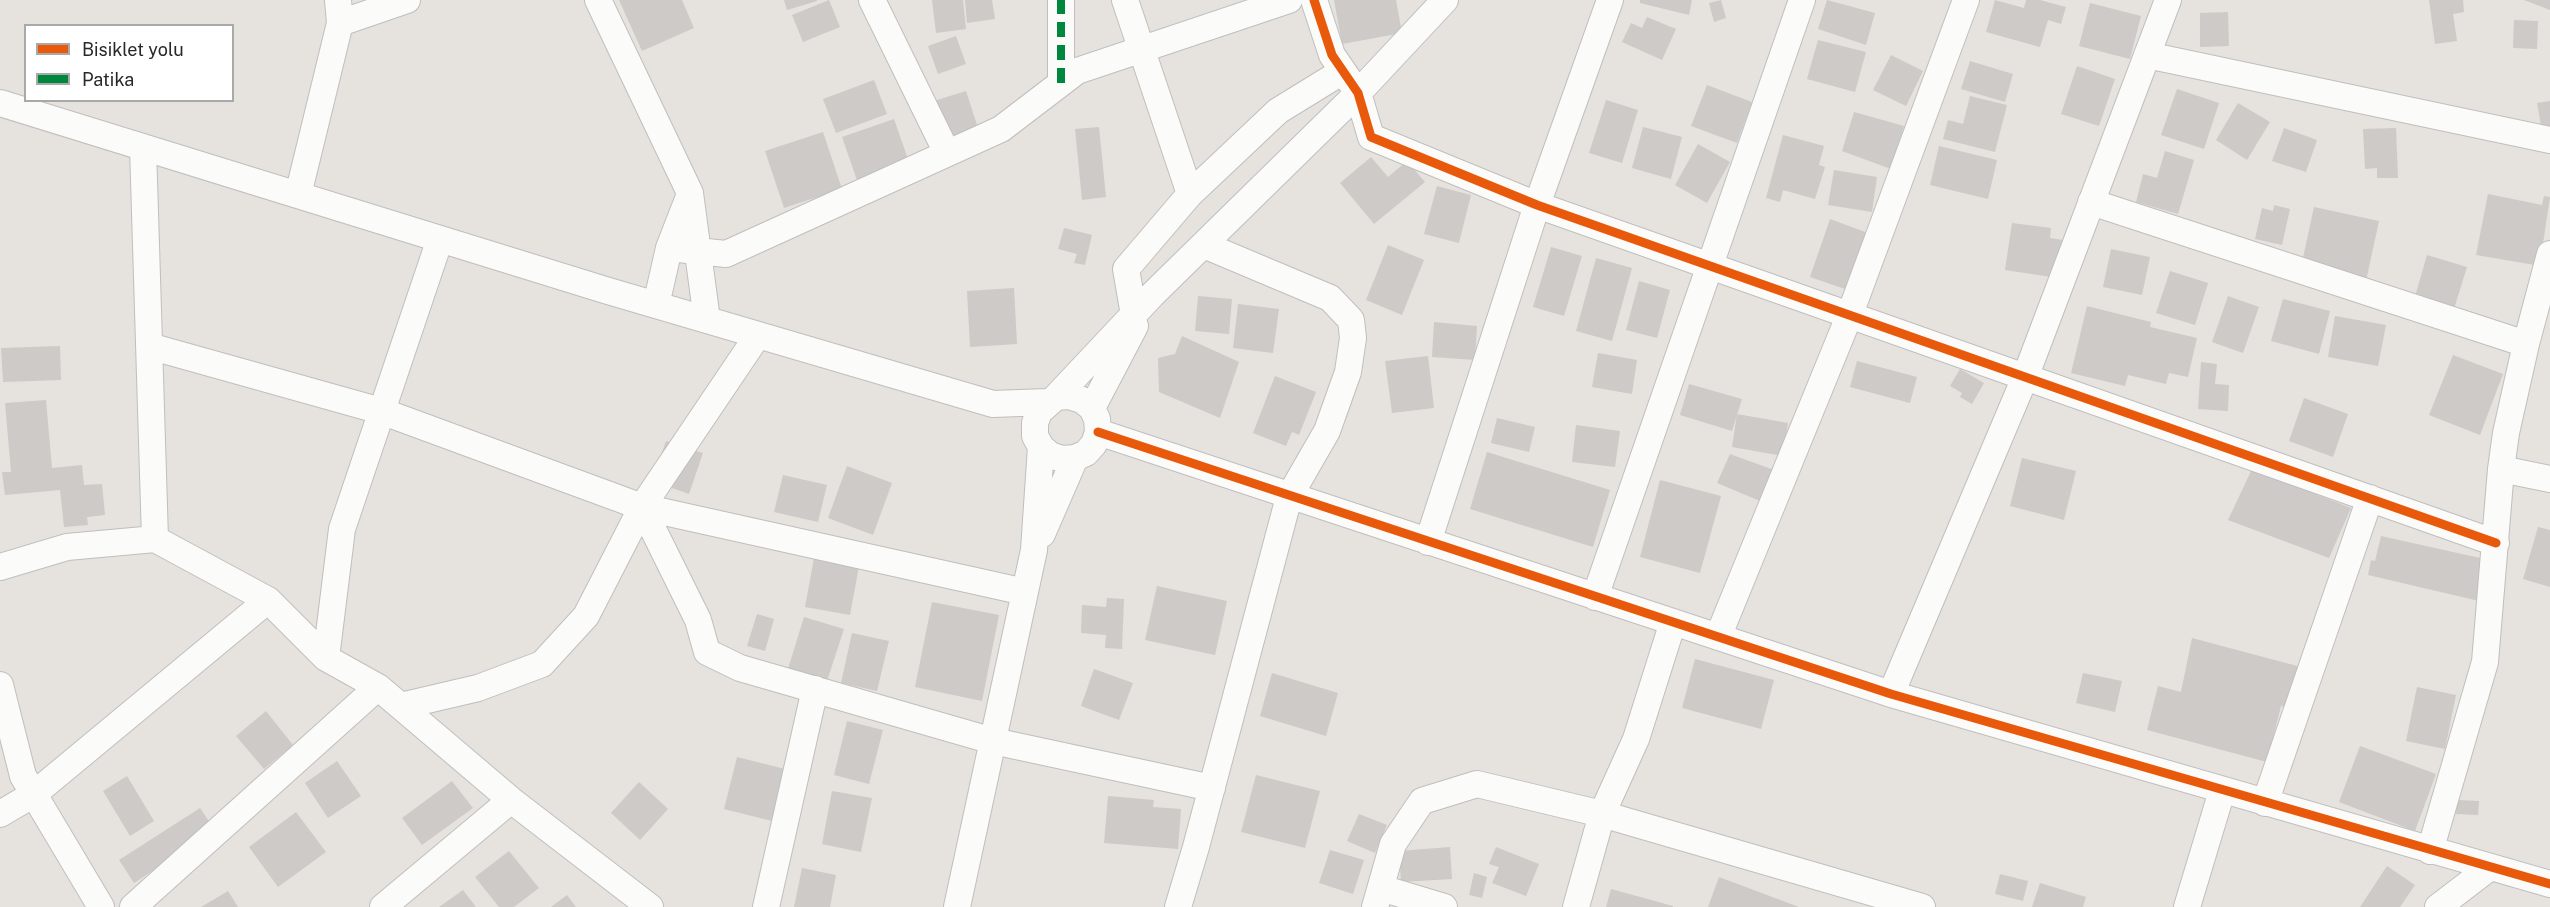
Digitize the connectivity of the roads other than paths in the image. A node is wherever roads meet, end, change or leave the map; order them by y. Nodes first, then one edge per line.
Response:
1 (407, 0) edge
2 (598, 0) edge
3 (872, 0) edge
4 (1061, 0) edge
5 (1125, 0) edge
6 (1289, 0) edge
7 (1314, 0) edge
8 (1445, 0) edge
9 (1610, 0) edge
10 (1802, 0) edge
11 (1966, 0) edge
12 (2168, 0) edge
13 (339, 12) edge
14 (1140, 50) junction
15 (2147, 55) junction
16 (1343, 71) junction
17 (1061, 83) junction
18 (1358, 93) junction
19 (0, 103) edge
20 (2550, 140) edge
21 (143, 147) junction
22 (947, 153) junction
23 (690, 193) junction
24 (1190, 194) junction
25 (298, 195) junction
26 (2091, 202) junction
27 (1537, 205) junction
28 (440, 239) junction
29 (1204, 245) junction
30 (669, 249) junction
31 (700, 252) junction
32 (2550, 254) edge
33 (1708, 265) junction
34 (1152, 295) junction
35 (656, 305) junction
36 (1850, 314) junction
37 (1134, 315) junction
38 (707, 320) junction
39 (758, 335) junction
40 (2526, 344) junction
41 (149, 346) junction
42 (2026, 375) junction
43 (1052, 400) junction
44 (993, 404) junction
45 (381, 411) junction
46 (1088, 438) junction
47 (1038, 441) junction
48 (2500, 469) junction
49 (2550, 479) edge
50 (1289, 497) junction
51 (2370, 498) junction
52 (642, 507) junction
53 (155, 539) junction
54 (1428, 542) junction
55 (2496, 543) junction
56 (1034, 550) junction
57 (0, 567) edge
58 (1025, 592) junction
59 (1595, 597) junction
60 (268, 600) junction
61 (1673, 622) junction
62 (1718, 637) junction
63 (326, 658) junction
64 (0, 685) edge
65 (378, 687) junction
66 (815, 689) junction
67 (1891, 694) junction
68 (401, 706) junction
69 (993, 741) junction
70 (1212, 788) junction
71 (2222, 791) junction
72 (34, 794) junction
73 (511, 800) junction
74 (2265, 803) junction
75 (0, 814) edge
76 (1602, 814) junction
77 (2430, 851) junction
78 (2489, 868) junction
79 (2550, 884) edge
80 (1378, 897) edge
81 (633, 902) edge
82 (101, 907) edge
83 (133, 907) edge
84 (383, 907) edge
85 (766, 907) edge
86 (957, 907) edge
87 (1178, 907) edge
88 (1444, 907) edge
89 (1576, 907) edge
90 (1922, 907) edge
91 (2187, 907) edge
92 (2438, 907) edge

1 - 13 street
2 - 23 street
3 - 22 street
4 - 17 street
5 - 14 street
6 - 14 street
7 - 16 street
8 - 18 street
9 - 27 street
10 - 33 street
11 - 36 street
12 - 15 street
13 - 25 street
14 - 17 street
14 - 24 street
15 - 20 street
15 - 26 street
16 - 18 street
16 - 24 street
17 - 22 street
18 - 27 street
18 - 29 street
19 - 21 street
21 - 25 street
21 - 41 street
22 - 31 street
23 - 30 street
23 - 31 street
24 - 37 street
25 - 28 street
26 - 40 street
26 - 42 street
27 - 33 street
27 - 54 street
28 - 35 street
28 - 45 street
29 - 34 street
29 - 50 street
30 - 31 street
30 - 35 street
31 - 38 street
32 - 40 street
33 - 36 street
33 - 59 street
34 - 37 street
34 - 46 street
35 - 38 street
36 - 42 street
36 - 62 street
37 - 43 street
38 - 39 street
39 - 44 street
39 - 52 street
40 - 48 street
41 - 45 street
41 - 53 street
42 - 51 street
42 - 67 street
43 - 44 street
43 - 46 street
43 - 47 street
44 - 47 street
45 - 52 street
45 - 63 street
46 - 47 street
46 - 50 street
46 - 56 street
47 - 56 street
48 - 49 street
48 - 55 street
50 - 54 street
50 - 70 street
51 - 55 street
51 - 74 street
52 - 58 street
52 - 66 street
52 - 68 street
53 - 57 street
53 - 60 street
54 - 59 street
55 - 77 street
56 - 58 street
58 - 69 street
59 - 61 street
60 - 63 street
60 - 72 street
61 - 62 street
61 - 76 street
62 - 67 street
63 - 65 street
64 - 72 street
65 - 68 street
65 - 83 street
66 - 69 street
66 - 85 street
67 - 71 street
68 - 73 street
69 - 70 street
69 - 86 street
70 - 87 street
71 - 74 street
71 - 91 street
72 - 75 street
72 - 82 street
73 - 81 street
73 - 84 street
74 - 77 street
76 - 80 street
76 - 89 street
76 - 90 street
77 - 78 street
78 - 79 street
78 - 92 street
80 - 88 street

